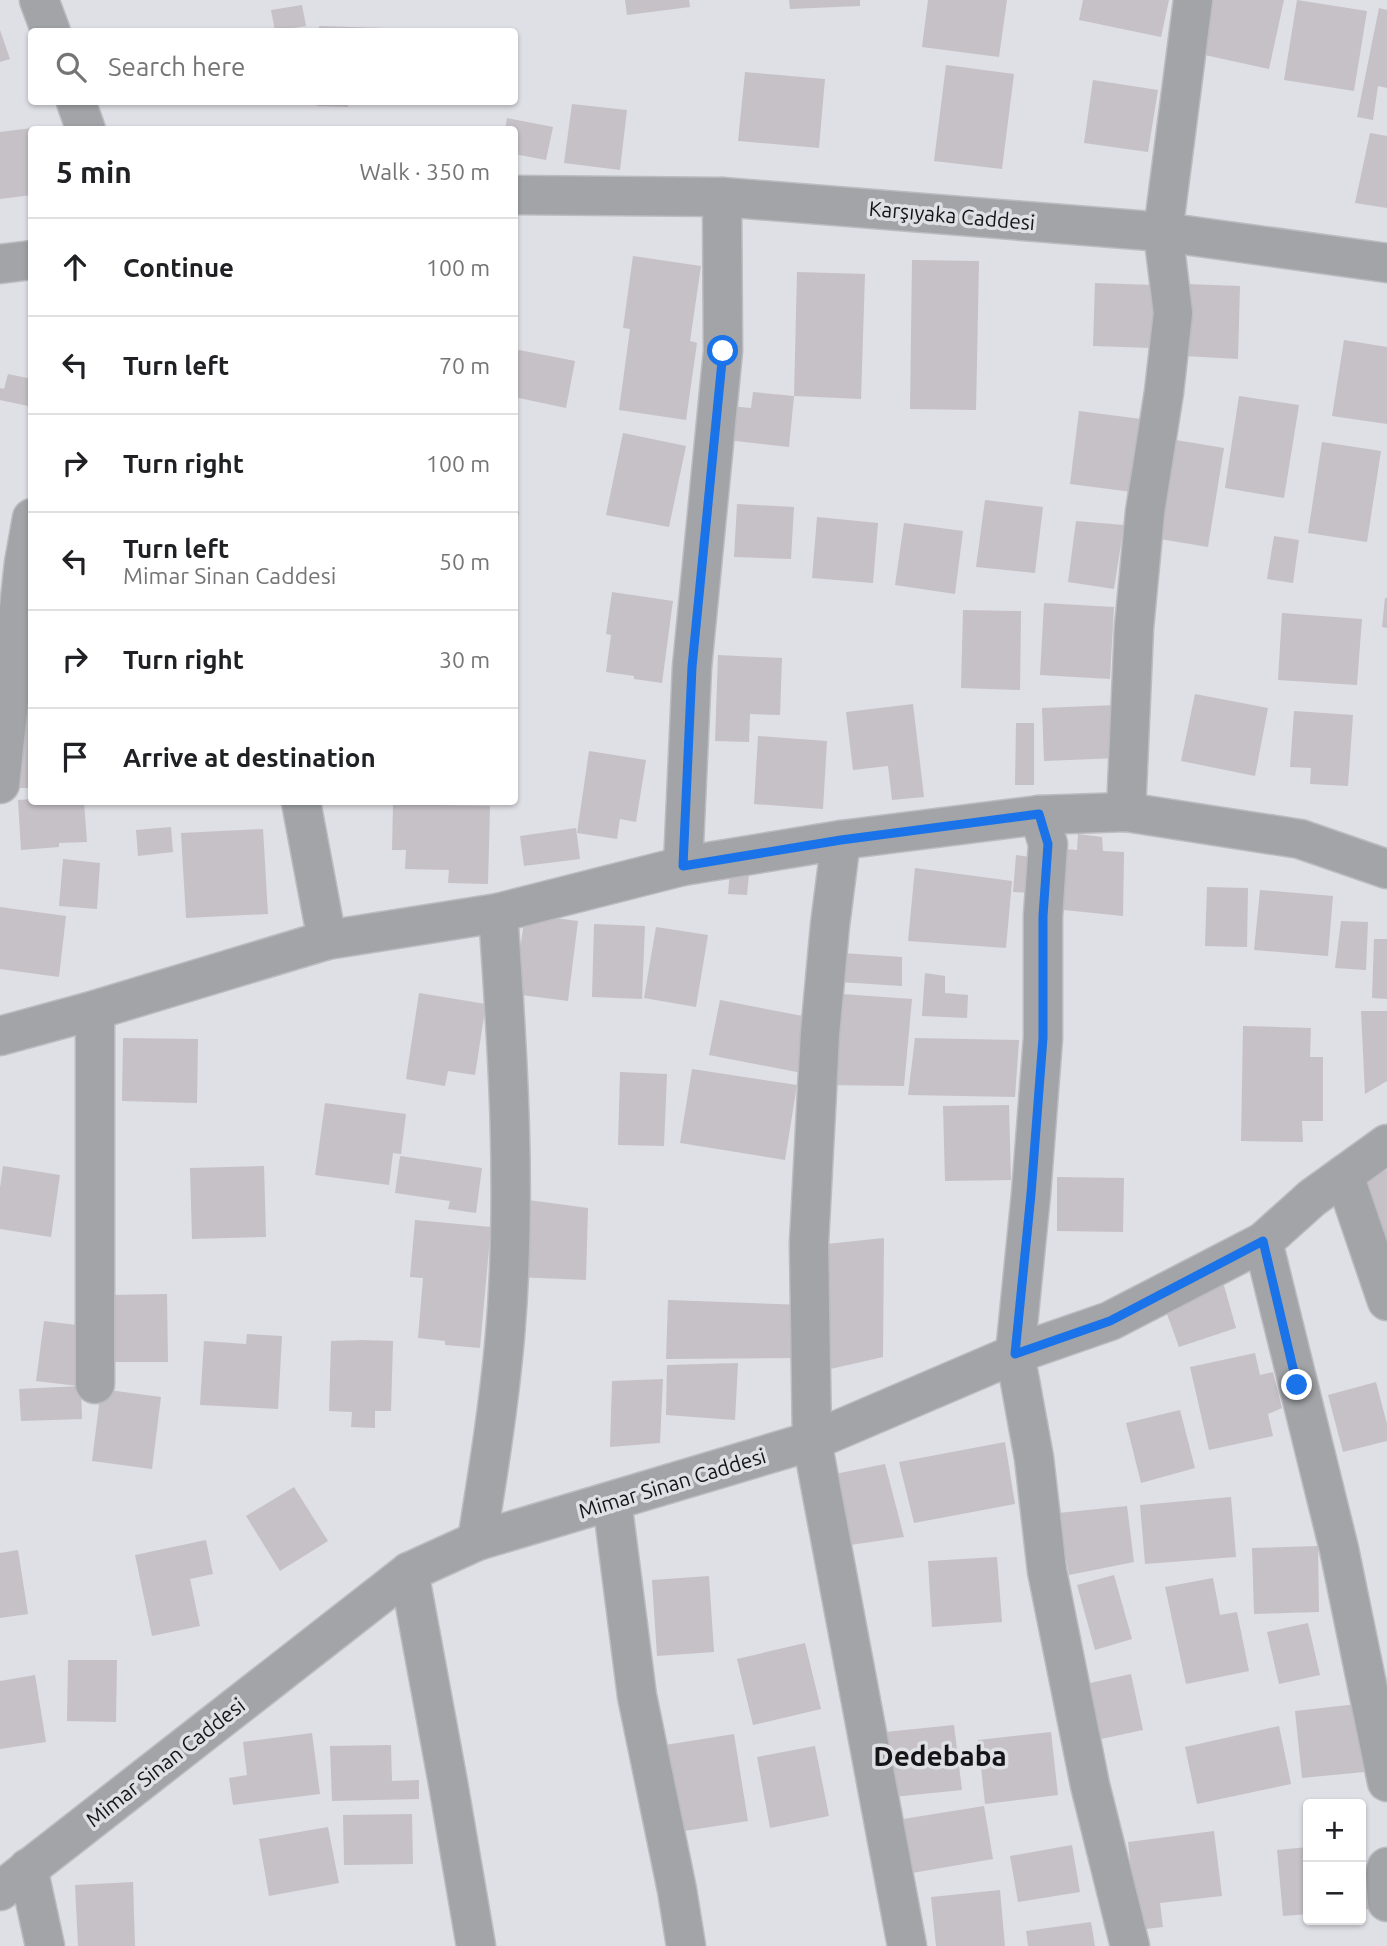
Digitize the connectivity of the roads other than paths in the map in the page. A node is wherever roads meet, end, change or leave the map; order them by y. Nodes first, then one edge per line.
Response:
1 (39, 0) edge
2 (1193, 0) edge
3 (50, 28) edge
4 (77, 105) edge
5 (85, 126) edge
6 (518, 195) edge
7 (722, 197) junction
8 (1163, 232) junction
9 (28, 260) edge
10 (1387, 263) edge
11 (0, 264) edge
12 (28, 540) edge
13 (0, 784) edge
14 (302, 805) edge
15 (1126, 812) junction
16 (1039, 814) junction
17 (841, 840) junction
18 (683, 866) junction
19 (1387, 869) edge
20 (498, 913) junction
21 (327, 940) junction
22 (95, 1010) junction
23 (0, 1036) edge
24 (1387, 1144) edge
25 (1344, 1175) junction
26 (1263, 1241) junction
27 (1387, 1301) edge
28 (1015, 1354) junction
29 (95, 1384) dead end
30 (812, 1441) junction
31 (612, 1501) junction
32 (477, 1541) junction
33 (409, 1572) junction
34 (1387, 1782) edge
35 (1387, 1867) edge
36 (14, 1880) edge
37 (1387, 1902) edge
38 (45, 1946) edge
39 (476, 1946) edge
40 (686, 1946) edge
41 (907, 1946) edge
42 (1130, 1946) edge

1 - 3 street
2 - 8 street
4 - 5 street
6 - 7 street, Karşıyaka Caddesi
7 - 8 street, Karşıyaka Caddesi
7 - 18 street
8 - 10 street, Karşıyaka Caddesi
8 - 15 street
9 - 11 street
12 - 13 street
14 - 21 street
15 - 16 street
15 - 19 street
16 - 17 street
16 - 28 street
17 - 18 street
17 - 30 street
18 - 20 street
20 - 21 street
20 - 32 street
21 - 22 street
22 - 23 street
22 - 29 street
24 - 25 street, Mimar Sinan Caddesi
25 - 26 street, Mimar Sinan Caddesi
25 - 27 street
26 - 28 street, Mimar Sinan Caddesi
26 - 34 street
28 - 30 street, Mimar Sinan Caddesi
28 - 42 street
30 - 31 street, Mimar Sinan Caddesi
30 - 41 street
31 - 32 street, Mimar Sinan Caddesi
31 - 40 street
32 - 33 street, Mimar Sinan Caddesi
33 - 36 street, Mimar Sinan Caddesi
33 - 39 street
35 - 37 street
36 - 38 street

